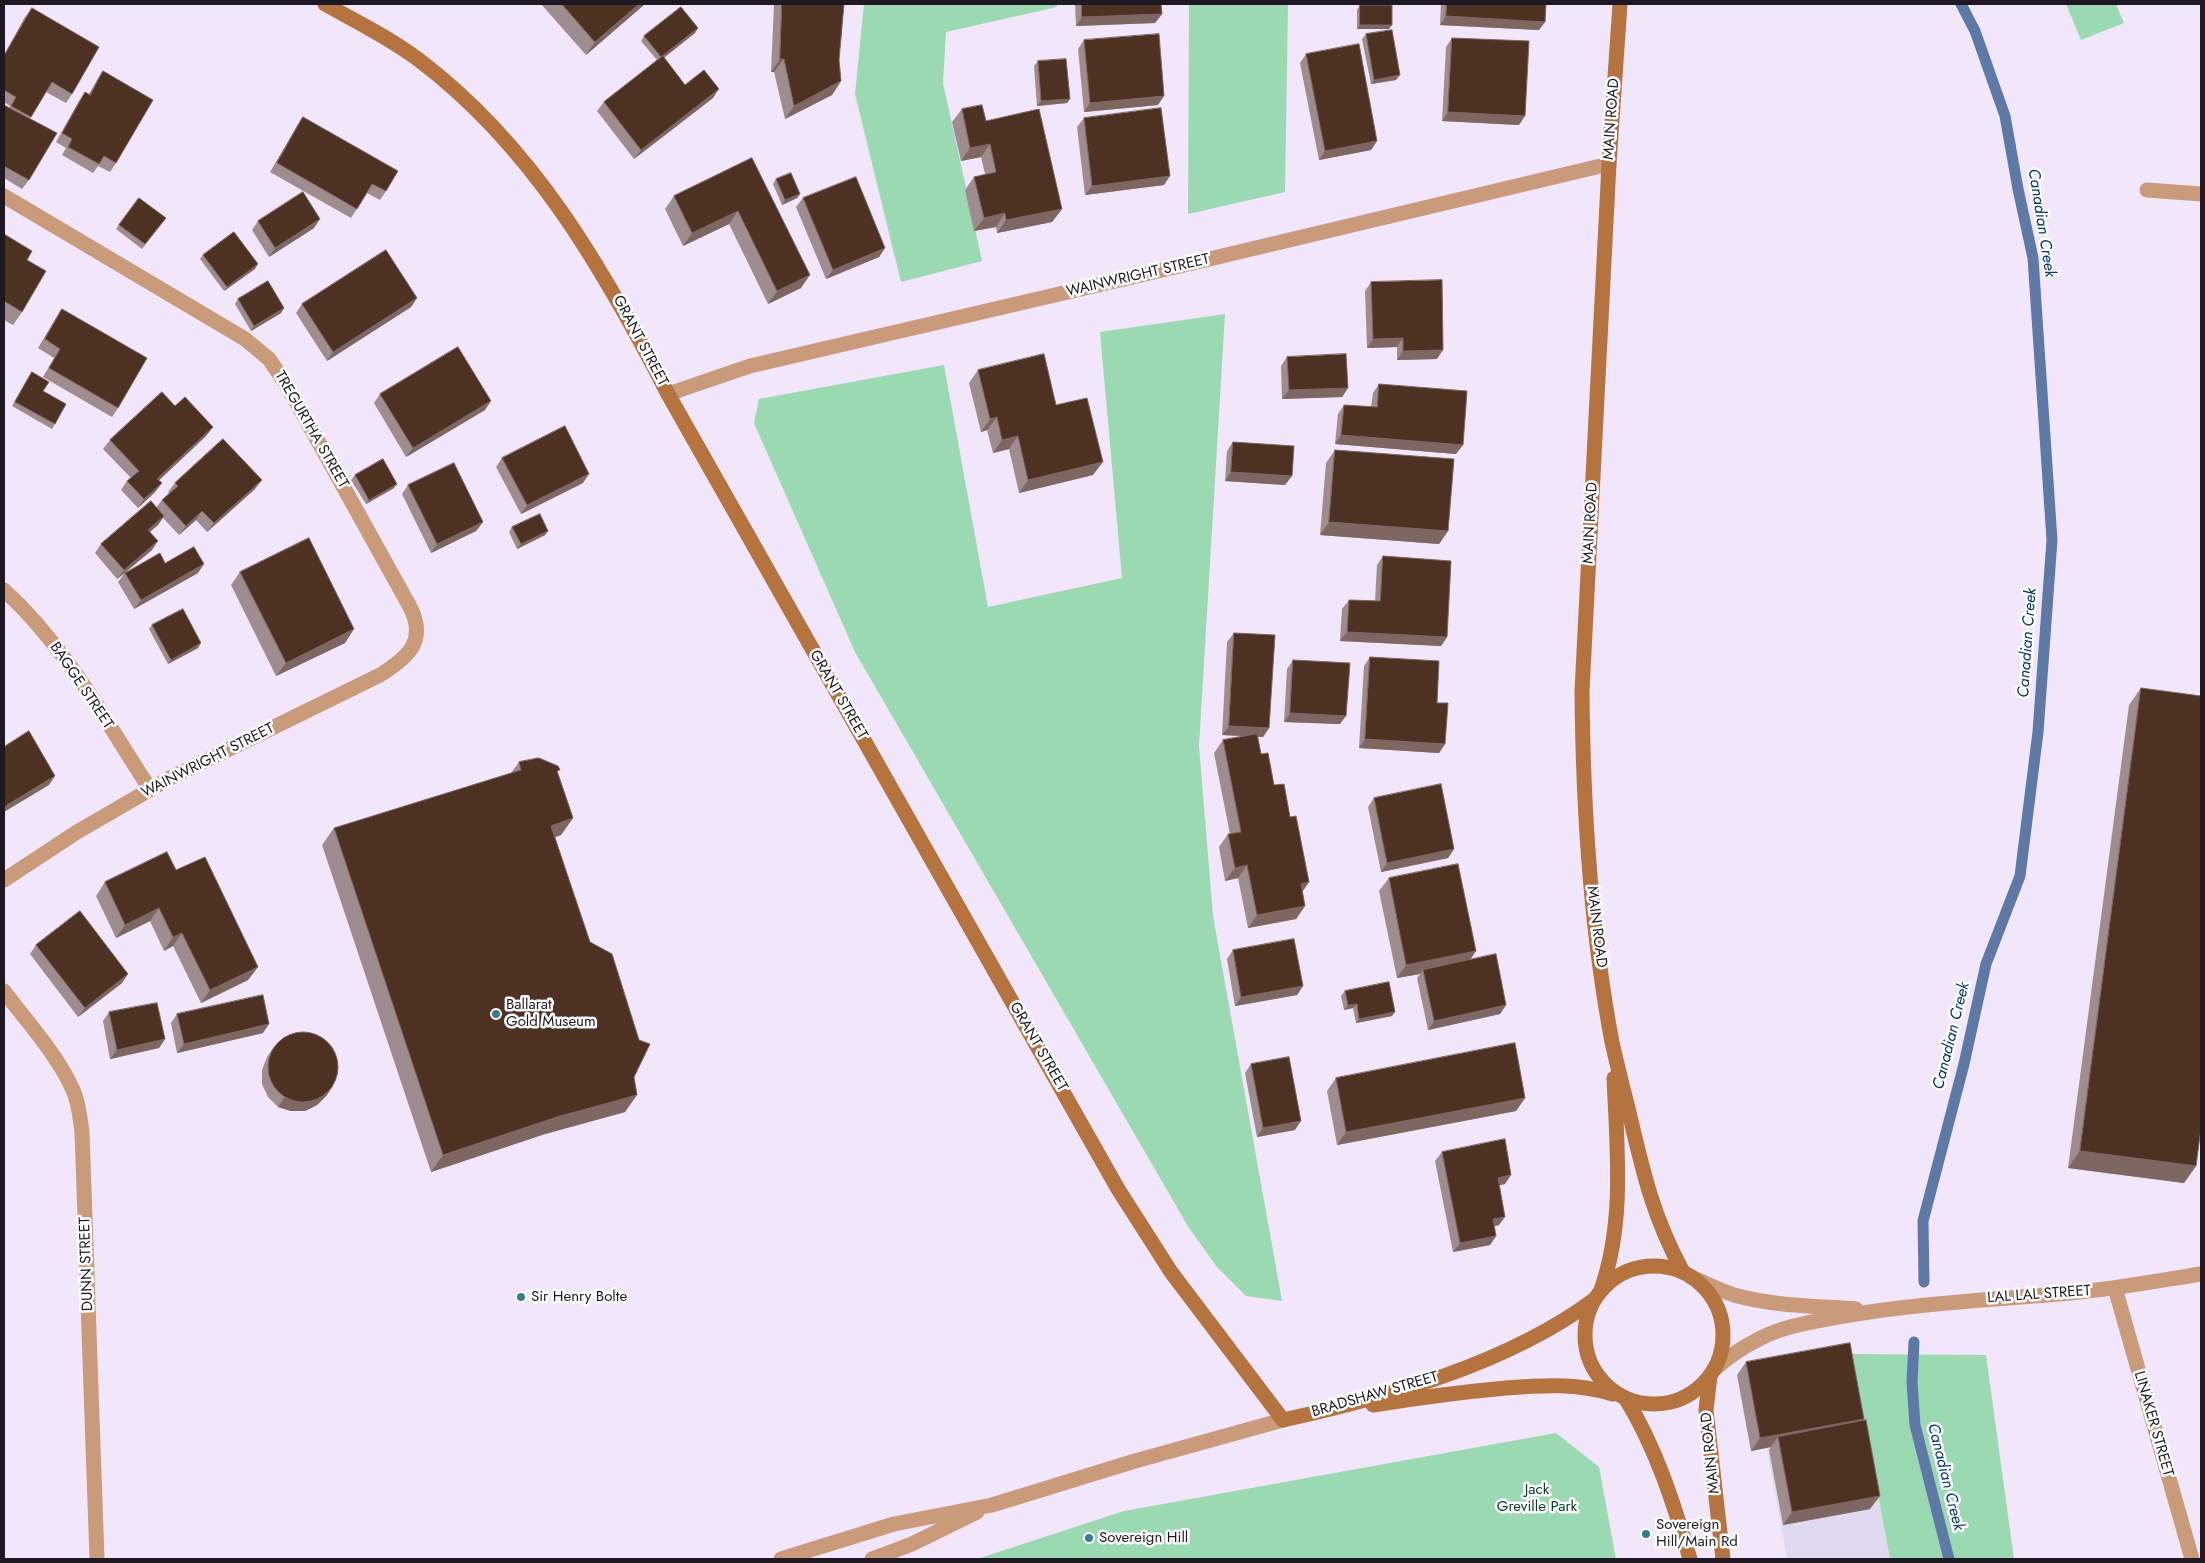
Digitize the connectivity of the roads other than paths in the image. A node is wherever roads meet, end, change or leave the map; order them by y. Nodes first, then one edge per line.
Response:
1 (325, 4) edge
2 (1620, 4) edge
3 (1609, 164) junction
4 (2147, 190) dead end
5 (2201, 194) edge
6 (4, 196) edge
7 (668, 394) junction
8 (4, 590) edge
9 (413, 646) joint
10 (150, 789) junction
11 (4, 880) edge
12 (4, 991) edge
13 (1612, 1042) junction
14 (1687, 1274) junction
15 (2201, 1274) edge
16 (2116, 1288) junction
17 (1598, 1295) junction
18 (1877, 1310) junction
19 (1712, 1373) junction
20 (1624, 1398) junction
21 (1305, 1416) junction
22 (1283, 1420) junction
23 (992, 1505) junction
24 (97, 1559) edge
25 (781, 1559) edge
26 (872, 1559) edge
27 (1690, 1559) edge
28 (1722, 1559) edge
29 (2192, 1559) edge

1 - 7 main road, GRANT STREET
2 - 3 main road, MAIN ROAD
3 - 7 street, WAINWRIGHT STREET
3 - 13 main road, MAIN ROAD
4 - 5 street
6 - 9 street, TREGURTHA STREET
7 - 22 main road, GRANT STREET
8 - 10 street, BAGGE STREET
9 - 10 street, WAINWRIGHT STREET
10 - 11 street, WAINWRIGHT STREET
12 - 24 street, DUNN STREET
13 - 14 main road, MAIN ROAD
13 - 17 main road, MAIN ROAD
14 - 17 main road
14 - 18 street, LAL LAL STREET
14 - 19 main road
15 - 16 street, LAL LAL STREET
16 - 18 street, LAL LAL STREET
16 - 29 street, LINAKER STREET
17 - 20 main road
17 - 21 main road, BRADSHAW STREET
18 - 19 street, LAL LAL STREET
19 - 20 main road
19 - 28 main road, MAIN ROAD
20 - 21 main road, BRADSHAW STREET
20 - 27 main road
21 - 22 main road
22 - 23 street
23 - 25 street
23 - 26 street

